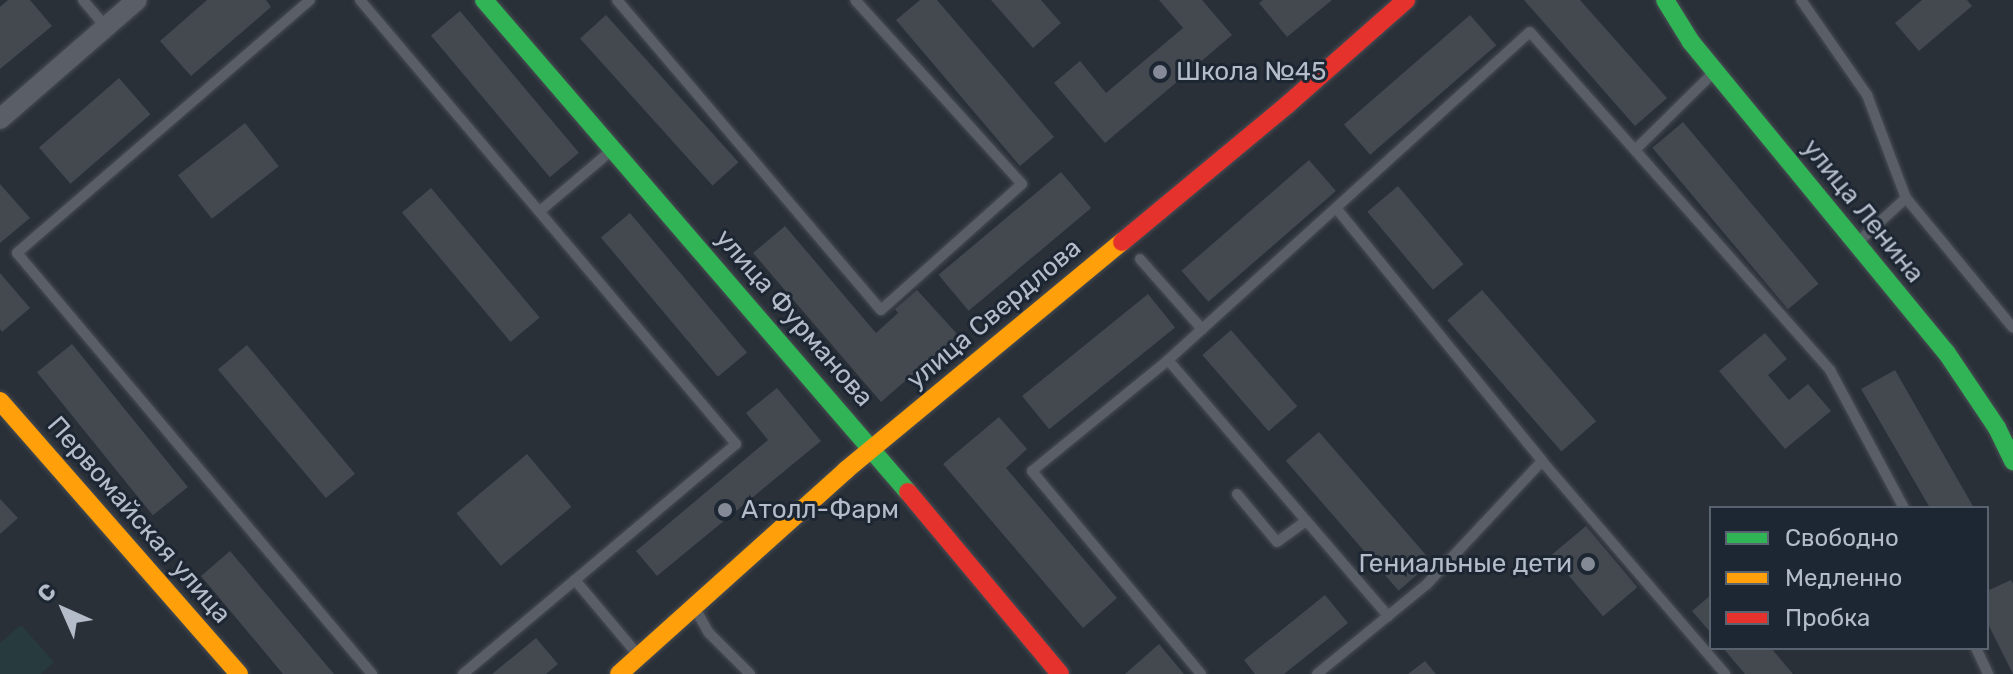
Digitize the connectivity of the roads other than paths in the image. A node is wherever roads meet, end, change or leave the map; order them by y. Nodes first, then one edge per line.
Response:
1 (83, 0) edge
2 (137, 0) edge
3 (310, 0) edge
4 (360, 0) edge
5 (484, 0) edge
6 (617, 0) edge
7 (855, 0) edge
8 (1406, 0) edge
9 (1665, 0) edge
10 (1801, 0) edge
11 (106, 27) junction
12 (1715, 71) junction
13 (0, 119) edge
14 (613, 149) junction
15 (1635, 150) junction
16 (1906, 198) junction
17 (1336, 208) junction
18 (540, 211) junction
19 (1857, 243) junction
20 (1140, 259) dead end
21 (2013, 328) edge
22 (1202, 329) junction
23 (1168, 360) junction
24 (0, 401) edge
25 (870, 450) junction
26 (1542, 461) junction
27 (2013, 461) edge
28 (1237, 494) dead end
29 (1903, 506) edge
30 (1306, 521) junction
31 (575, 580) junction
32 (695, 608) junction
33 (1388, 616) junction
34 (1977, 650) edge
35 (640, 656) junction
36 (239, 674) edge
37 (372, 674) edge
38 (463, 674) edge
39 (619, 674) edge
40 (750, 674) edge
41 (1060, 674) edge
42 (1201, 674) edge
43 (1317, 674) edge
44 (1725, 674) edge
45 (1988, 674) edge

1 - 11 lane
2 - 11 street
3 - 37 lane
4 - 18 lane
5 - 14 main road, улица Фурманова
6 - 7 lane
8 - 25 main road, улица Свердлова
9 - 12 main road, улица Ленина
10 - 16 lane
11 - 13 street
12 - 15 lane
12 - 19 main road, улица Ленина
14 - 18 lane
14 - 25 main road, улица Фурманова
15 - 17 lane
15 - 29 lane
16 - 19 lane
16 - 21 lane
17 - 22 lane
17 - 26 lane
18 - 31 lane
19 - 27 main road, улица Ленина
20 - 22 lane
22 - 23 lane
23 - 30 lane
23 - 42 lane
24 - 36 main road, Первомайская улица
25 - 32 main road, улица Свердлова
25 - 41 main road, улица Фурманова
26 - 33 lane
26 - 44 lane
28 - 30 lane
30 - 33 lane
31 - 35 lane
31 - 38 lane
32 - 35 main road, улица Свердлова
32 - 40 lane
33 - 43 lane
34 - 45 lane
35 - 39 main road, улица Свердлова

